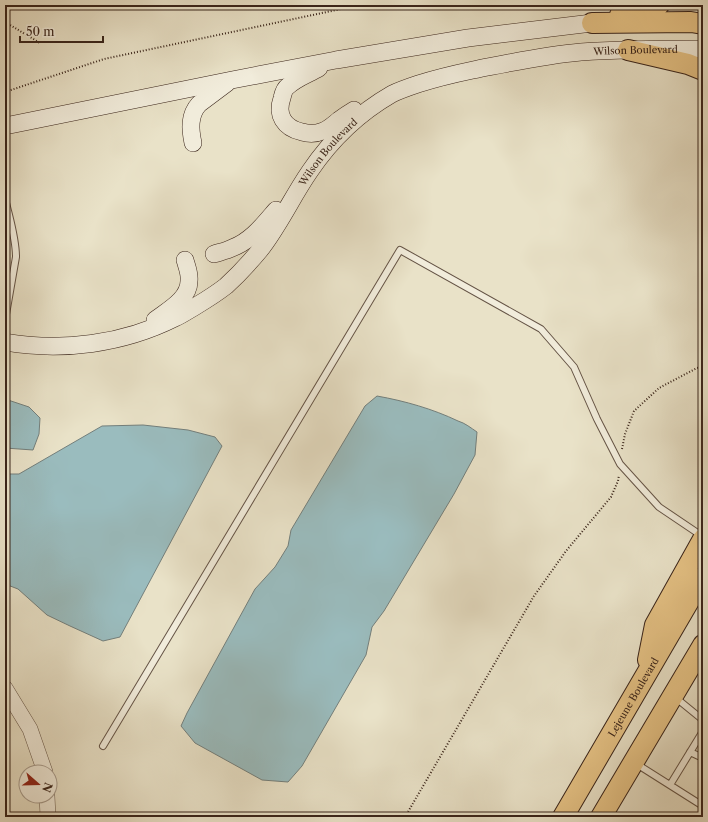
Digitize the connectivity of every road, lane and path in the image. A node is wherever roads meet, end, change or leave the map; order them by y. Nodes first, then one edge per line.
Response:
1 (360, 5) edge
2 (659, 5) edge
3 (5, 22) edge
4 (592, 23) junction
5 (703, 24) edge
6 (40, 42) dead end
7 (703, 49) edge
8 (628, 50) junction
9 (336, 60) junction
10 (703, 70) edge
11 (232, 80) junction
12 (5, 92) edge
13 (394, 93) junction
14 (5, 126) edge
15 (193, 143) dead end
16 (309, 173) junction
17 (5, 198) edge
18 (214, 254) dead end
19 (186, 260) dead end
20 (5, 320) edge
21 (140, 333) junction
22 (5, 342) edge
23 (703, 367) edge
24 (620, 464) junction
25 (703, 538) edge
26 (703, 577) edge
27 (698, 657) edge
28 (645, 675) junction
29 (5, 688) edge
30 (673, 696) junction
31 (703, 720) edge
32 (703, 731) edge
33 (103, 746) dead end
34 (690, 752) junction
35 (703, 758) edge
36 (634, 762) junction
37 (42, 764) edge
38 (670, 785) junction
39 (48, 804) edge
40 (703, 806) edge
41 (48, 817) edge
42 (405, 817) edge
43 (563, 817) edge
44 (601, 817) edge

1 - 12 path
2 - 4 highway
3 - 6 path
4 - 5 highway
4 - 9 main road
7 - 8 main road, Wilson Boulevard
8 - 10 highway
8 - 13 main road, Wilson Boulevard
9 - 11 main road
9 - 13 main road
11 - 14 main road
11 - 15 main road
13 - 16 main road, Wilson Boulevard
16 - 18 main road
16 - 21 main road, Wilson Boulevard
17 - 20 lane
19 - 21 main road
21 - 22 main road, Wilson Boulevard
23 - 24 path
24 - 25 lane
24 - 33 lane
24 - 42 path
25 - 28 highway
26 - 28 highway, Lejeune Boulevard
27 - 30 highway
28 - 43 highway, Lejeune Boulevard
29 - 37 street
30 - 31 lane
30 - 36 highway
32 - 34 lane
34 - 35 lane
34 - 38 lane
36 - 38 lane
36 - 44 highway
38 - 40 lane
39 - 41 street

